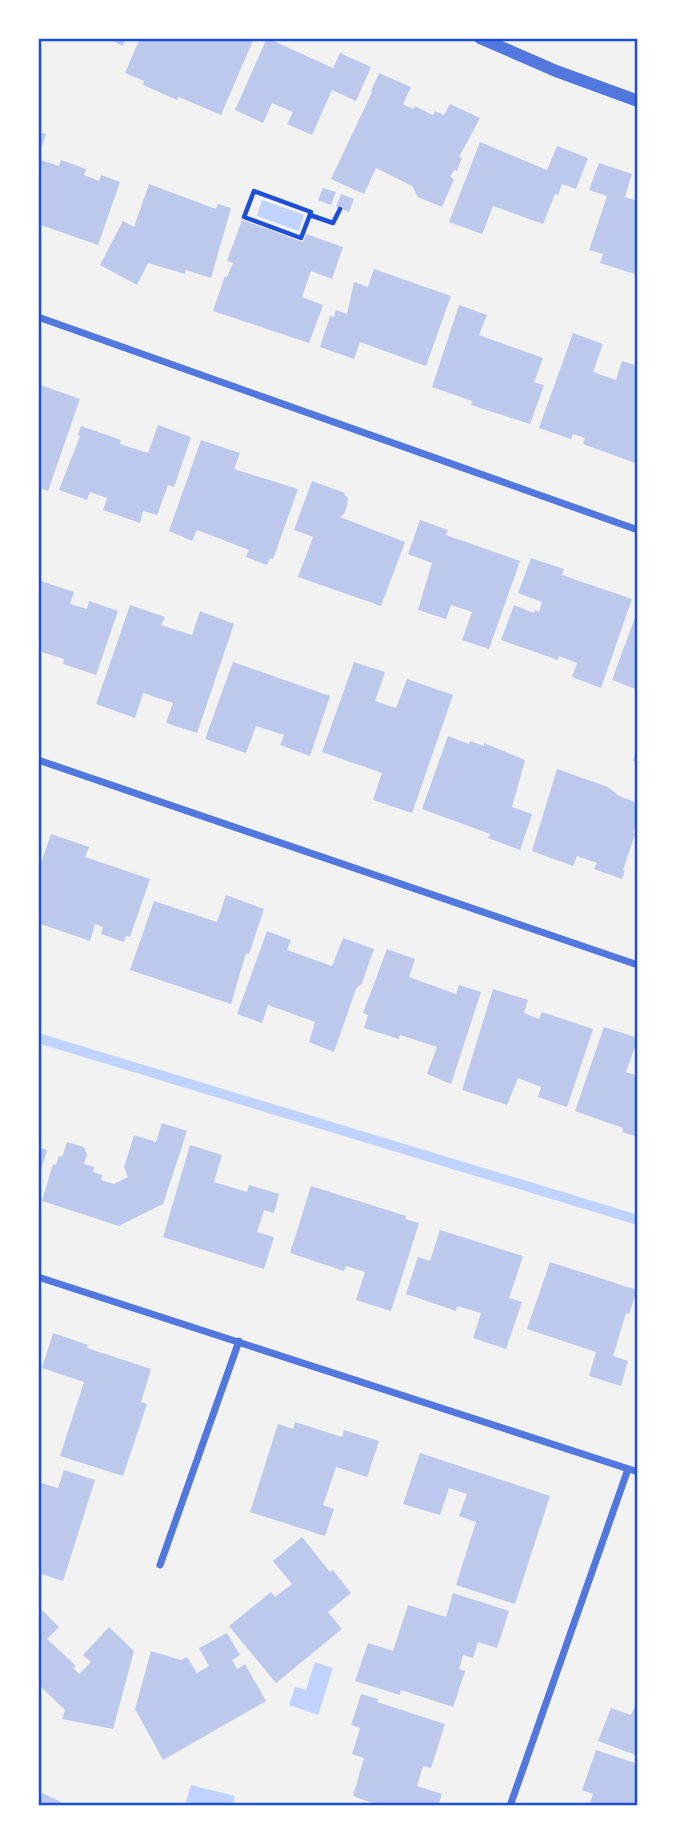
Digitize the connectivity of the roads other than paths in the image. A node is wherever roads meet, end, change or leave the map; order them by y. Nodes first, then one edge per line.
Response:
1 (481, 38) edge
2 (638, 101) edge
3 (38, 317) edge
4 (638, 530) edge
5 (38, 761) edge
6 (638, 965) edge
7 (38, 1277) edge
8 (239, 1341) junction
9 (628, 1469) junction
10 (638, 1472) edge
11 (160, 1565) dead end
12 (510, 1805) edge

1 - 2 street
3 - 4 street
5 - 6 street
7 - 8 street
8 - 9 street
8 - 11 street
9 - 10 street
9 - 12 street

